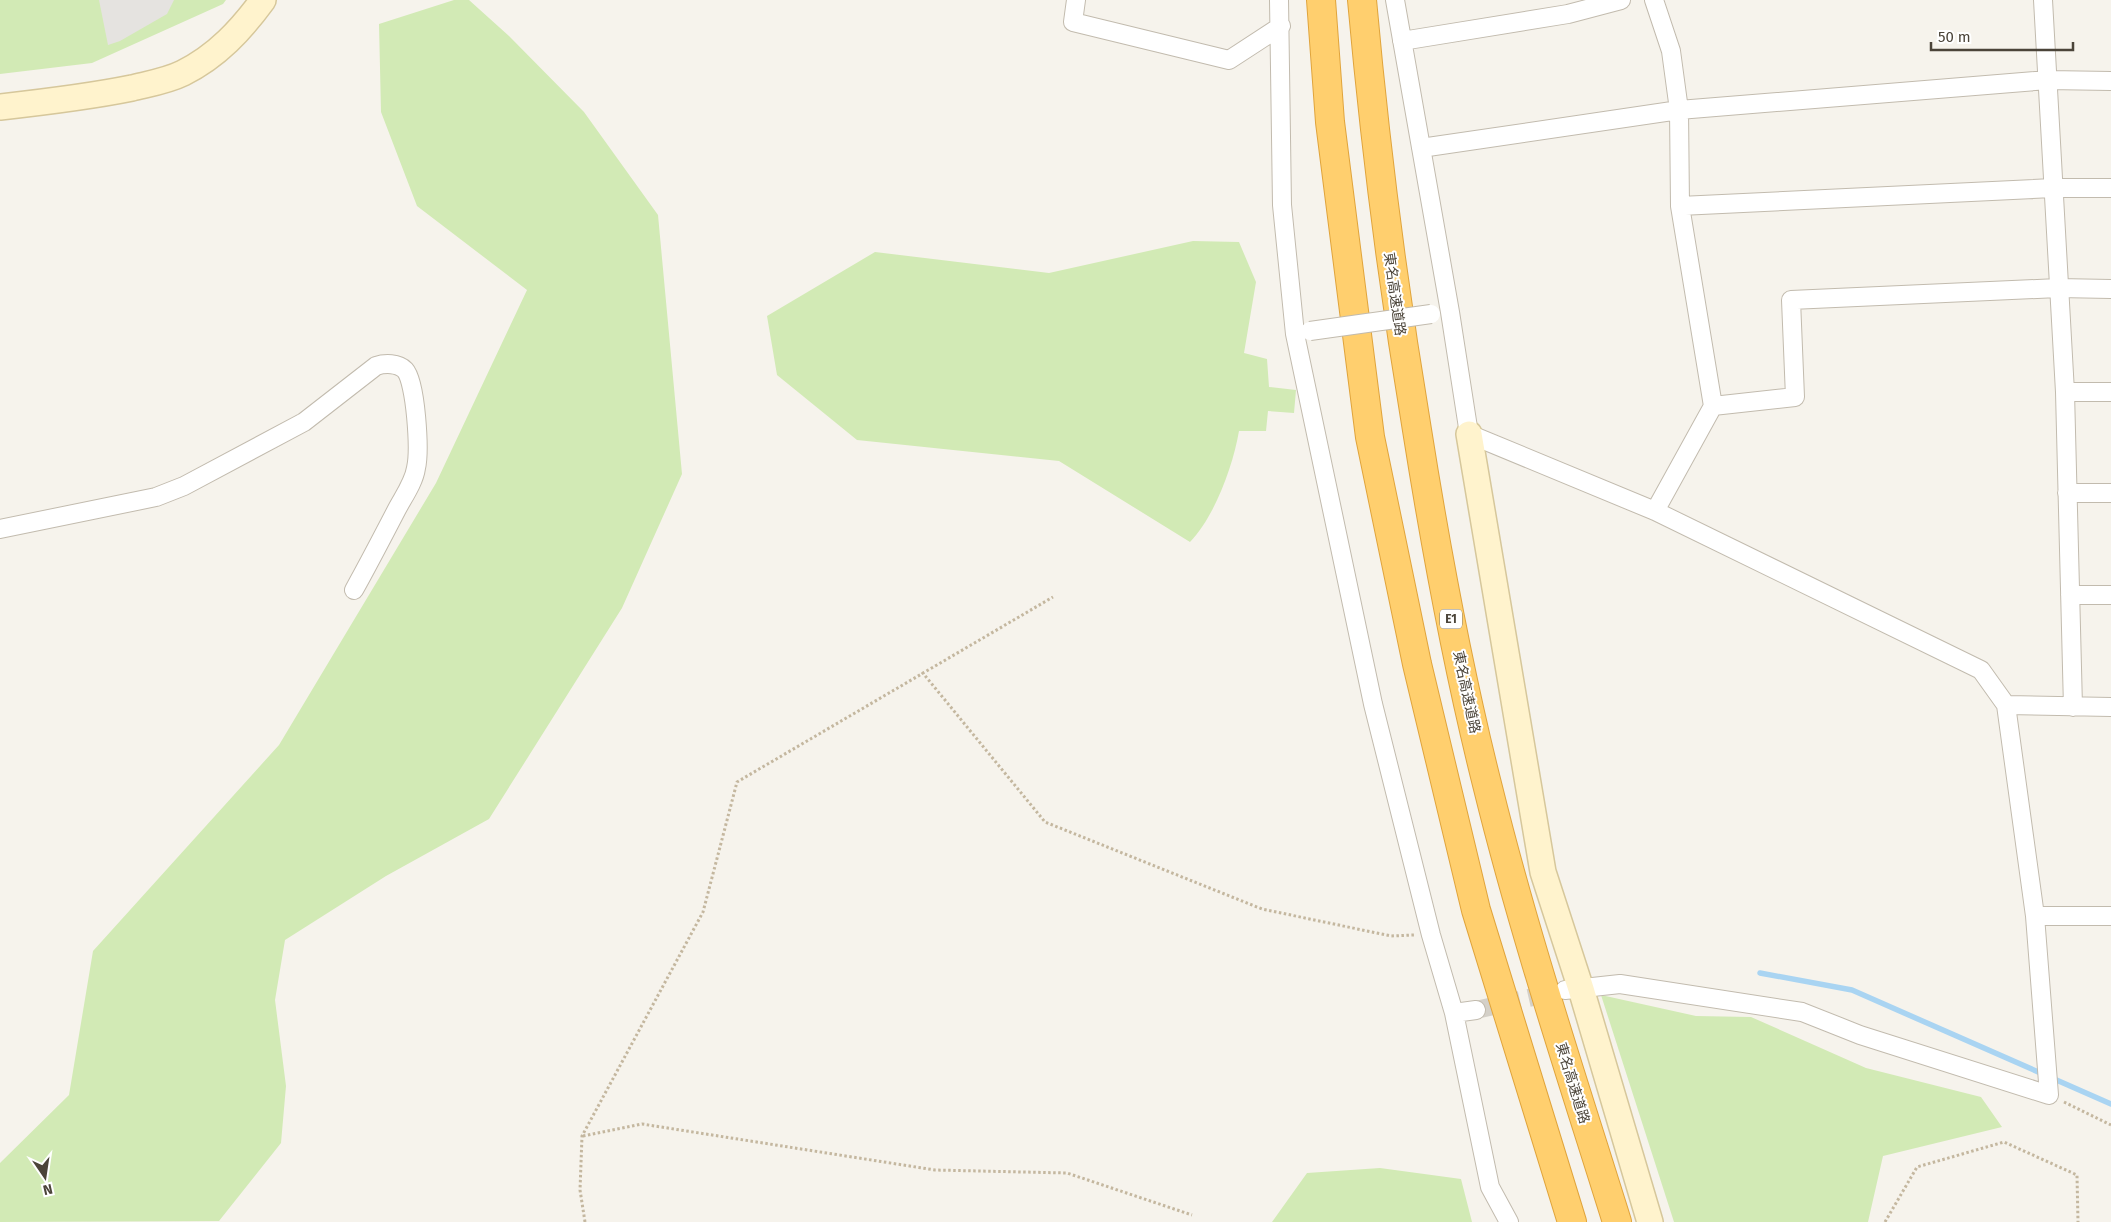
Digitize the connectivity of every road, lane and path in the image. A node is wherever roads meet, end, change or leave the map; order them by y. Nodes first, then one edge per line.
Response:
1 (263, 0) edge
2 (1076, 0) edge
3 (1279, 0) edge
4 (1322, 0) edge
5 (1362, 0) edge
6 (1395, 0) edge
7 (1621, 0) edge
8 (1654, 0) edge
9 (2043, 0) edge
10 (1281, 26) junction
11 (1402, 41) junction
12 (2048, 80) junction
13 (2111, 81) edge
14 (0, 107) edge
15 (1679, 110) junction
16 (1421, 148) junction
17 (2053, 188) junction
18 (2111, 188) edge
19 (1680, 206) junction
20 (2058, 288) junction
21 (2111, 288) edge
22 (1450, 312) junction
23 (1303, 333) junction
24 (2065, 392) junction
25 (2111, 392) edge
26 (1713, 406) junction
27 (1469, 434) junction
28 (2068, 493) junction
29 (2111, 493) edge
30 (1655, 511) junction
31 (0, 529) edge
32 (354, 590) dead end
33 (2070, 595) junction
34 (2111, 595) edge
35 (1054, 598) dead end
36 (922, 672) junction
37 (2006, 706) junction
38 (2074, 707) junction
39 (2111, 707) edge
40 (2035, 916) junction
41 (2111, 916) edge
42 (1431, 935) junction
43 (1573, 989) junction
44 (1476, 1010) tunnel mouth
45 (1454, 1013) junction
46 (2048, 1095) junction
47 (2111, 1124) edge
48 (582, 1136) junction
49 (1192, 1215) dead end
50 (586, 1222) edge
51 (1509, 1222) edge
52 (1572, 1222) edge
53 (1617, 1222) edge
54 (1650, 1222) edge
55 (1885, 1222) edge
56 (2078, 1222) edge

1 - 14 street
2 - 10 street
3 - 10 street
4 - 52 highway
5 - 53 highway, 東名高速道路 / E1
6 - 11 street
7 - 11 street
8 - 15 street
9 - 12 street
10 - 23 street
11 - 16 street
12 - 13 street
12 - 15 street
12 - 17 street
15 - 16 street
15 - 19 street
16 - 22 street
17 - 18 street
17 - 19 street
17 - 20 street
19 - 26 street
20 - 21 street
20 - 24 street
20 - 26 street
22 - 23 street, bridge
22 - 27 street
23 - 42 street
24 - 25 street
24 - 28 street
26 - 30 street
27 - 30 street
27 - 43 street
28 - 29 street
28 - 33 street
30 - 37 street
31 - 32 street
33 - 34 street
33 - 38 street
35 - 36 path
36 - 42 path
36 - 48 path
37 - 38 street
37 - 40 street
38 - 39 street
40 - 41 street
40 - 46 street
42 - 45 street
43 - 46 street
43 - 54 street
44 - 45 street
45 - 51 street
46 - 47 path
48 - 49 path
48 - 50 path
55 - 56 path

